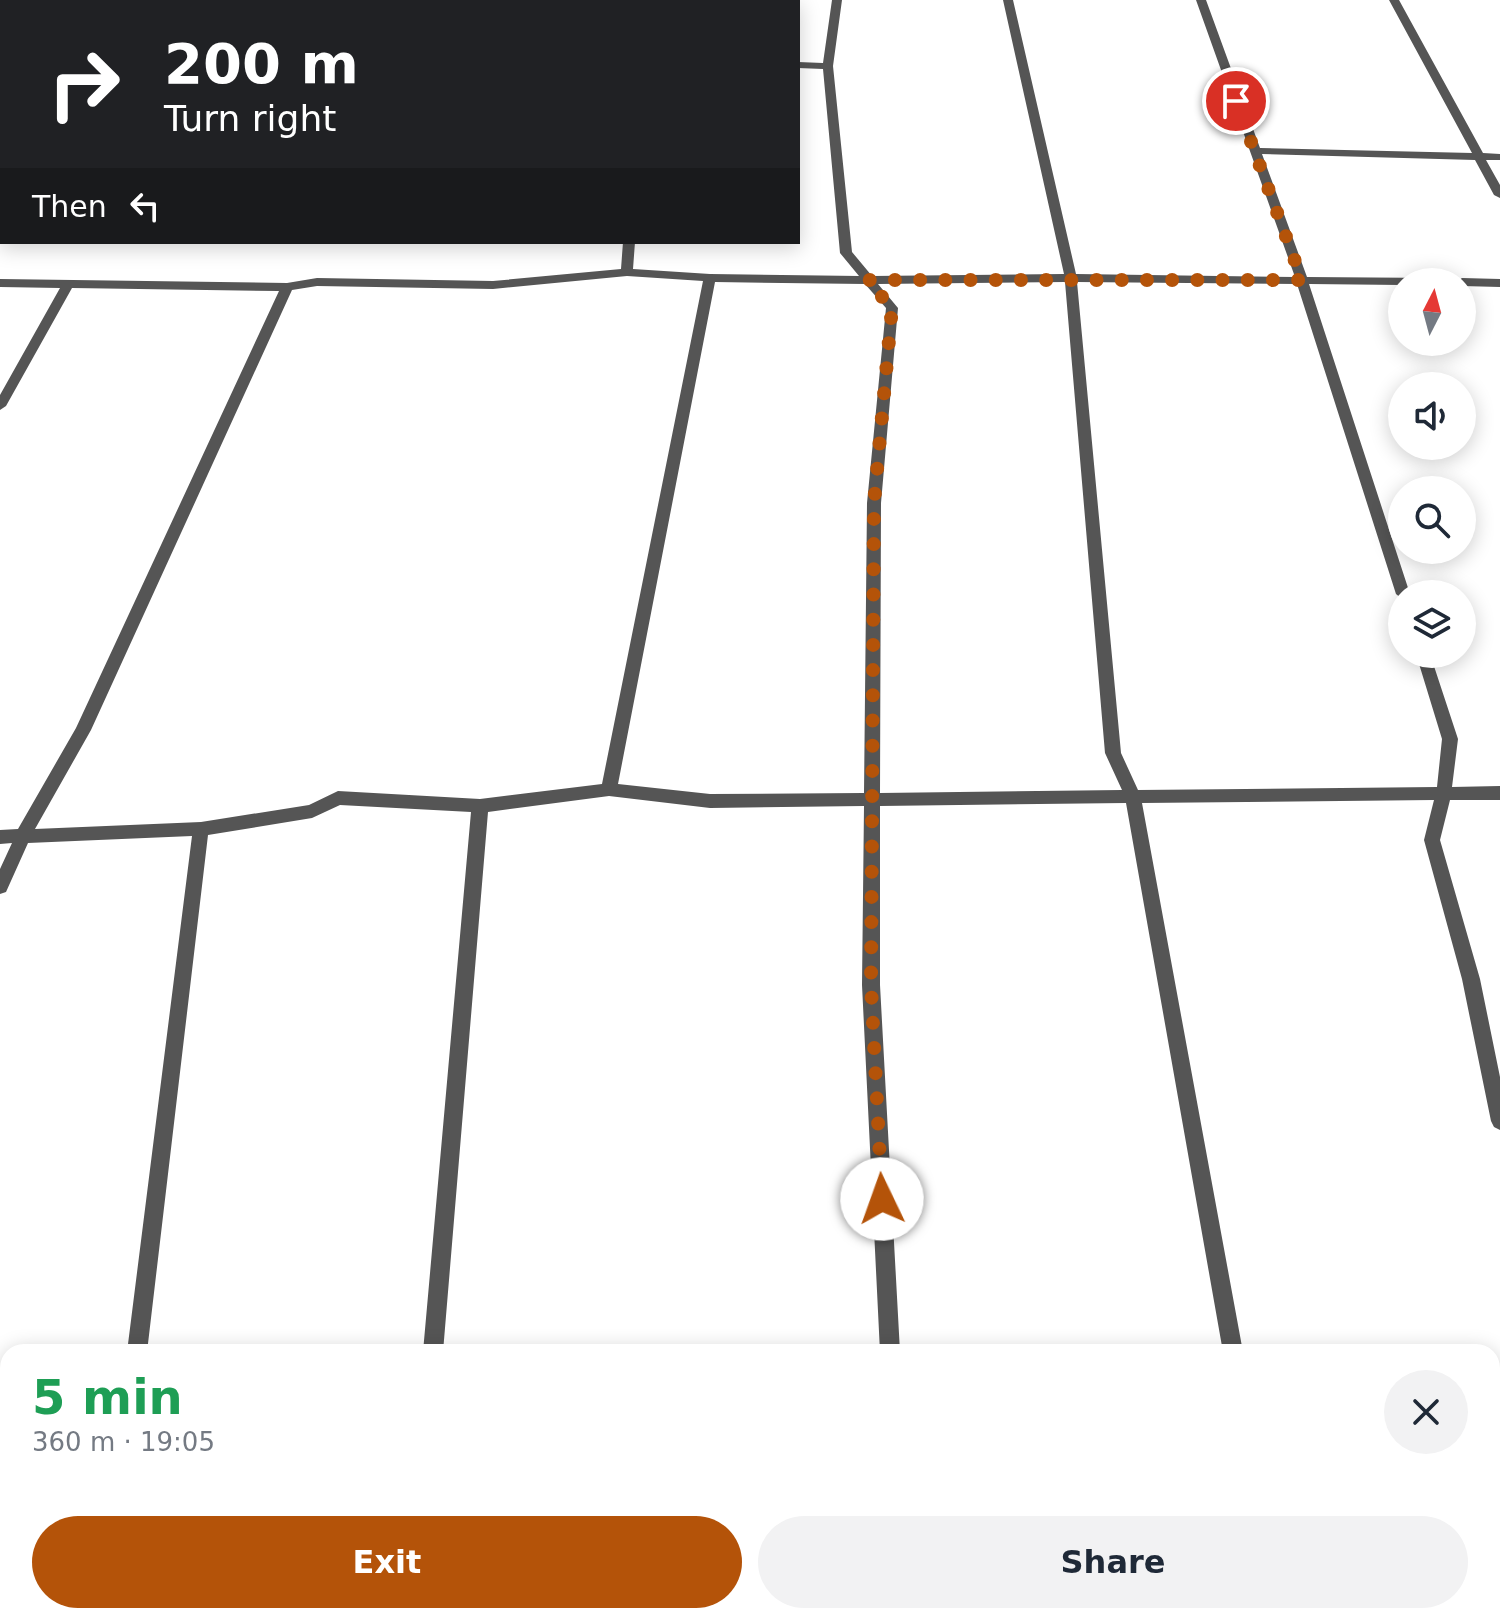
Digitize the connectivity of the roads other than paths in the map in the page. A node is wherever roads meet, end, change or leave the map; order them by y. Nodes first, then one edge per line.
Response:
1 (837, 0) edge
2 (1008, 0) edge
3 (1201, 0) edge
4 (1394, 0) edge
5 (800, 65) edge
6 (828, 66) junction
7 (1254, 151) junction
8 (1481, 157) junction
9 (1500, 157) edge
10 (1500, 195) edge
11 (629, 244) edge
12 (627, 272) junction
13 (710, 278) junction
14 (1071, 278) junction
15 (867, 280) junction
16 (1302, 280) junction
17 (1388, 281) edge
18 (69, 282) junction
19 (1476, 282) edge
20 (0, 283) edge
21 (1500, 283) edge
22 (287, 287) junction
23 (2, 399) edge
24 (1398, 580) edge
25 (1427, 668) edge
26 (609, 790) junction
27 (1444, 791) junction
28 (1500, 793) edge
29 (1133, 797) junction
30 (872, 800) junction
31 (480, 806) junction
32 (201, 829) junction
33 (24, 834) junction
34 (0, 837) edge
35 (0, 887) edge
36 (1500, 1121) edge
37 (138, 1344) edge
38 (434, 1344) edge
39 (890, 1344) edge
40 (1232, 1344) edge

1 - 6 street
2 - 14 street
3 - 7 street
4 - 8 street
5 - 6 street
6 - 15 street
7 - 8 street
7 - 16 street
8 - 9 street
8 - 10 street
11 - 12 street
12 - 13 street
12 - 22 street
13 - 15 street
13 - 26 street
14 - 15 street
14 - 16 street
14 - 29 street
15 - 30 street
16 - 17 street
16 - 24 street
18 - 20 street
18 - 22 street
18 - 23 street
19 - 21 street
22 - 33 street
25 - 27 street
26 - 30 street
26 - 31 street
27 - 28 street
27 - 29 street
27 - 36 street
29 - 30 street
29 - 40 street
30 - 39 street
31 - 32 street
31 - 38 street
32 - 33 street
32 - 37 street
33 - 34 street
33 - 35 street

